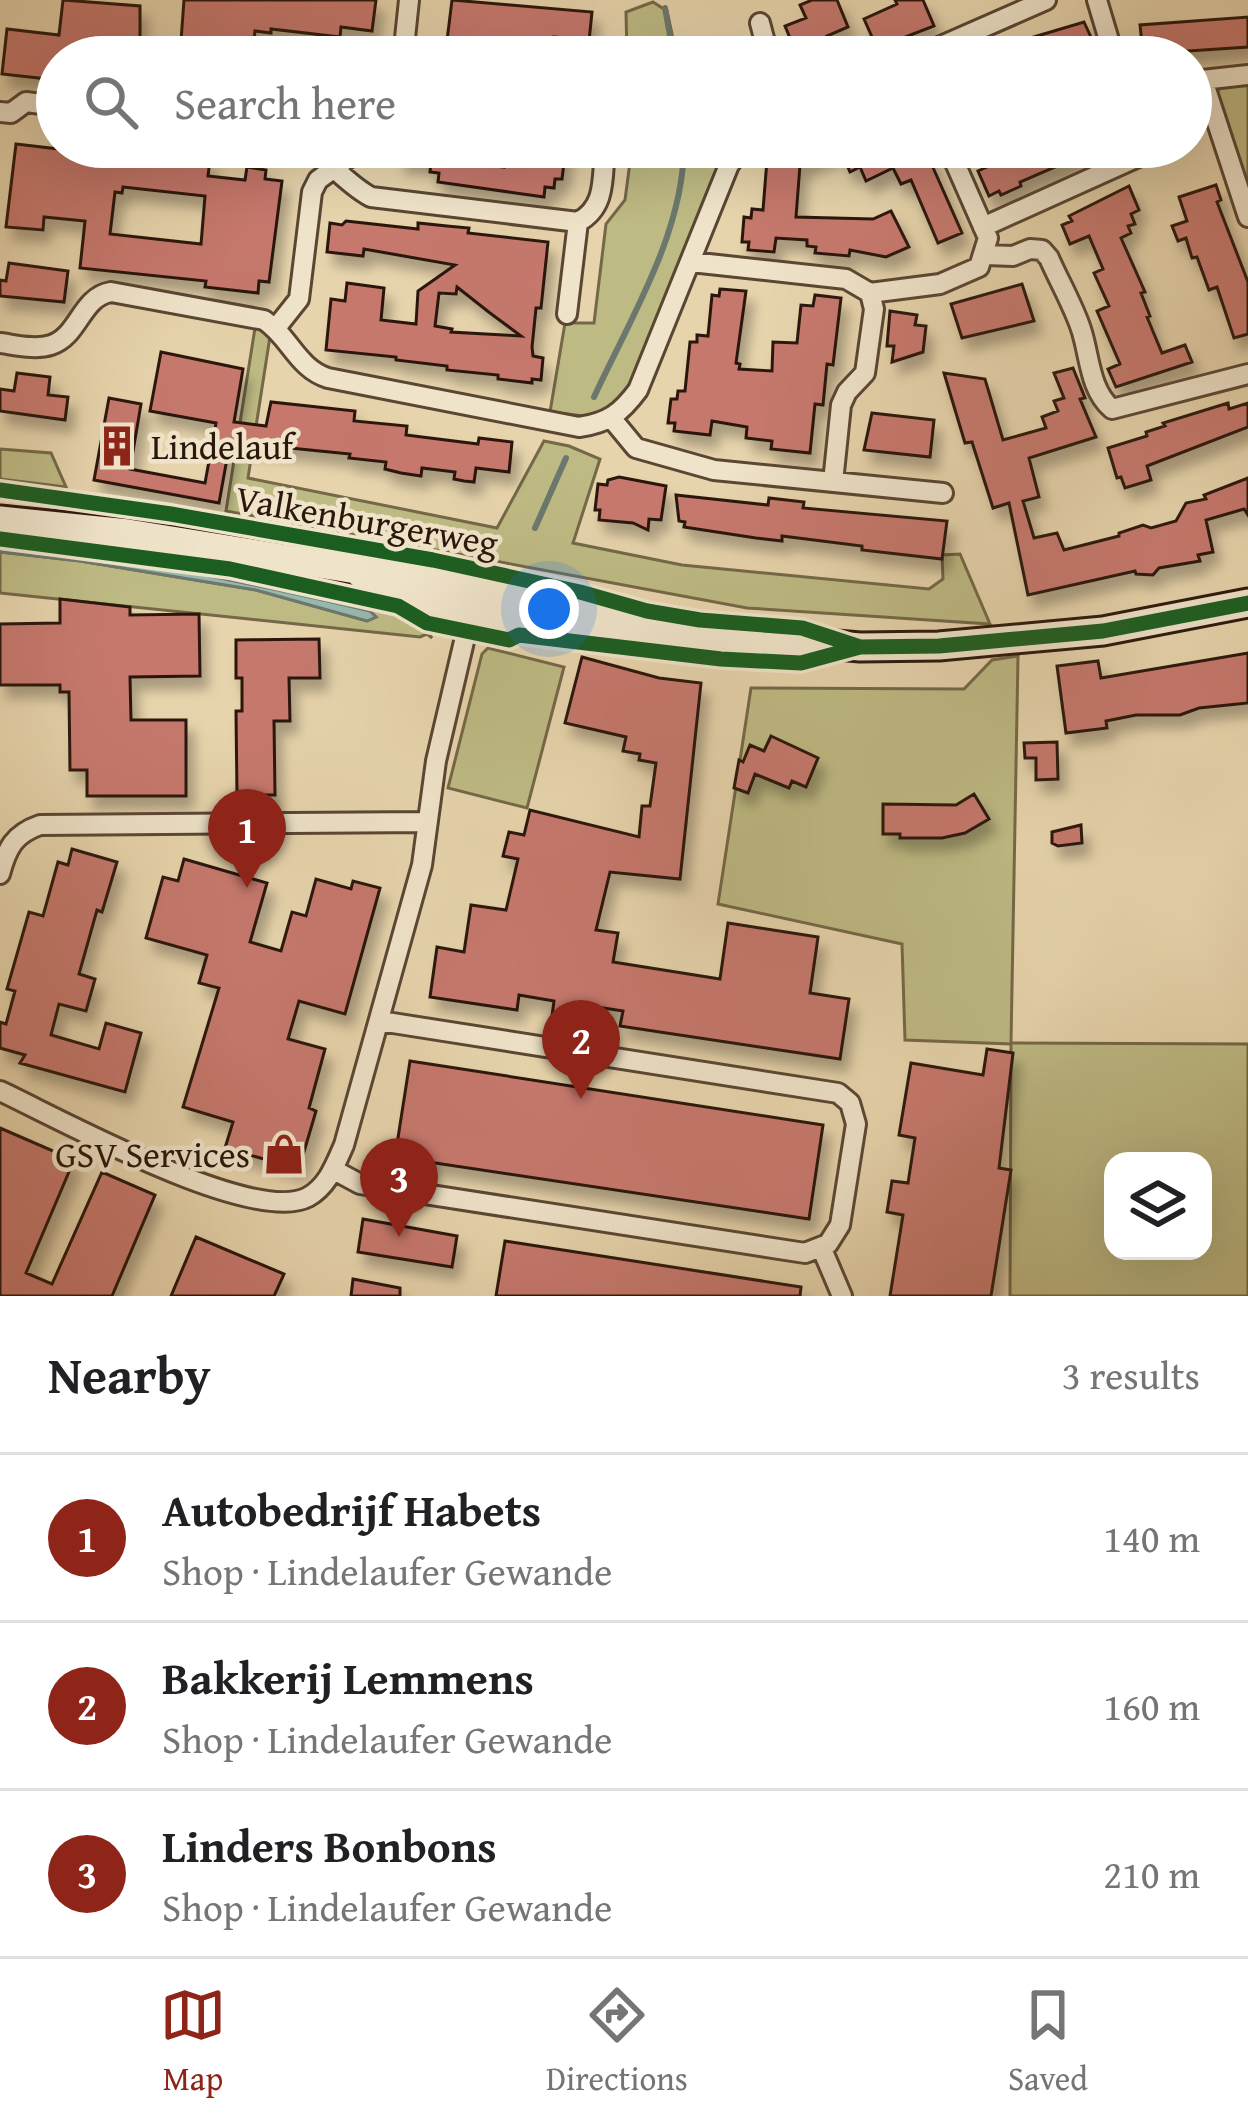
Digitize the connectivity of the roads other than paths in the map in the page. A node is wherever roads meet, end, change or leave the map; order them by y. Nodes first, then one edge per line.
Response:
1 (410, 0) edge
2 (1046, 0) edge
3 (1096, 0) edge
4 (760, 23) dead end
5 (406, 36) edge
6 (763, 36) edge
7 (964, 36) edge
8 (1107, 36) edge
9 (1248, 75) edge
10 (1212, 79) edge
11 (36, 103) edge
12 (0, 112) edge
13 (1212, 121) edge
14 (334, 168) edge
15 (339, 168) edge
16 (603, 168) edge
17 (728, 168) edge
18 (957, 168) edge
19 (1114, 168) edge
20 (1248, 217) edge
21 (578, 222) junction
22 (983, 227) junction
23 (986, 255) junction
24 (691, 262) junction
25 (869, 293) junction
26 (566, 314) dead end
27 (276, 328) junction
28 (0, 343) edge
29 (1248, 374) edge
30 (612, 419) junction
31 (833, 482) junction
32 (944, 493) dead end
33 (5, 518) edge
34 (474, 597) junction
35 (1248, 603) edge
36 (426, 822) junction
37 (0, 874) edge
38 (380, 1021) junction
39 (0, 1091) edge
40 (334, 1170) junction
41 (822, 1249) junction
42 (842, 1296) edge

1 - 5 street
2 - 7 street
3 - 8 street
4 - 6 street
9 - 10 street
11 - 12 street
13 - 20 street
14 - 27 street
15 - 21 street
16 - 21 street
17 - 24 street
18 - 22 street
19 - 22 street
21 - 26 street
22 - 23 street
23 - 25 street
23 - 29 street
24 - 25 street
24 - 30 street
25 - 31 street
27 - 28 street
27 - 30 street
30 - 31 street
31 - 32 street
33 - 34 main road, Valkenburgerweg
34 - 35 main road, Valkenburgerweg
34 - 36 street
36 - 37 street
36 - 38 street
38 - 40 street
38 - 41 street
39 - 40 street
40 - 41 street
41 - 42 street

